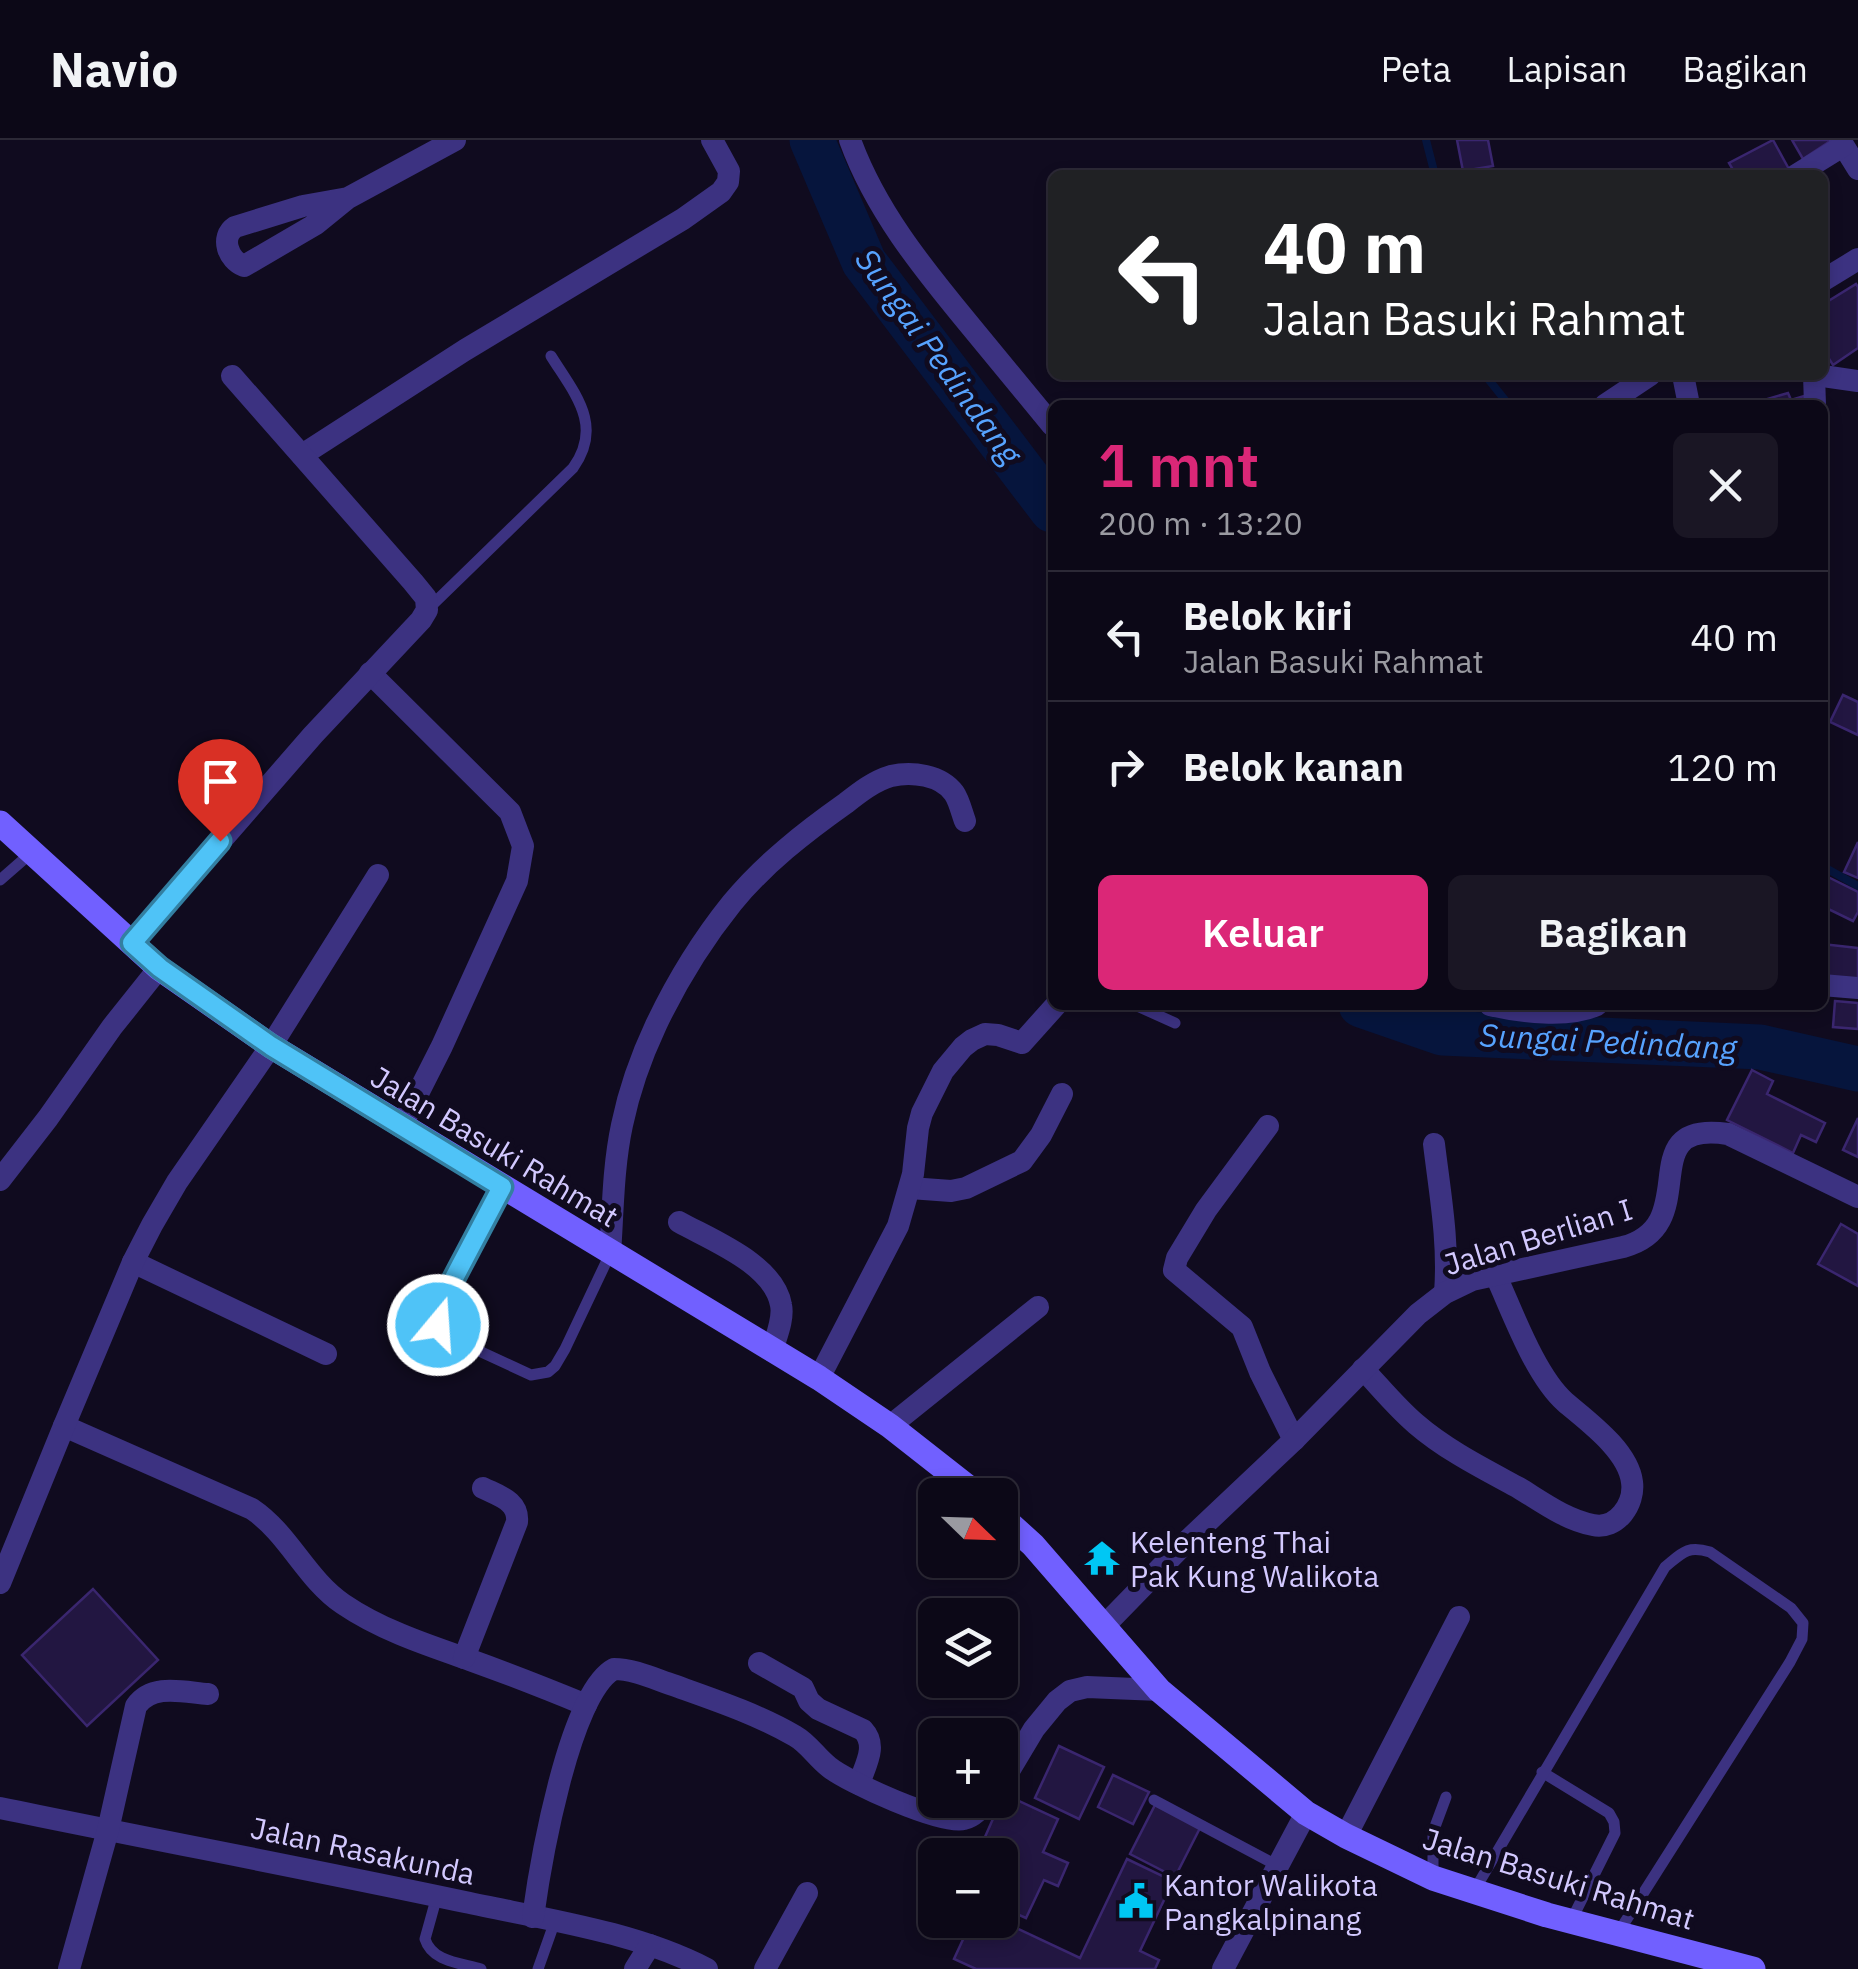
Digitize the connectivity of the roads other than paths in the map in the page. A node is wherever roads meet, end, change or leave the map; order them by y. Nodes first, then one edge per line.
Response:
1 (455, 140) edge
2 (712, 140) edge
3 (850, 140) edge
4 (1842, 143) edge
5 (1858, 169) edge
6 (1803, 170) edge
7 (348, 198) junction
8 (1858, 259) edge
9 (1828, 277) edge
10 (551, 356) dead end
11 (232, 376) dead end
12 (1828, 377) edge
13 (1642, 380) edge
14 (1858, 381) edge
15 (1612, 400) edge
16 (1048, 420) edge
17 (302, 455) junction
18 (428, 610) junction
19 (370, 673) junction
20 (964, 822) dead end
21 (0, 823) edge
22 (31, 853) junction
23 (378, 875) dead end
24 (0, 880) edge
25 (132, 943) junction
26 (160, 968) junction
27 (1828, 985) edge
28 (1858, 988) edge
29 (1052, 1010) edge
30 (1146, 1010) edge
31 (1175, 1023) dead end
32 (271, 1046) junction
33 (1062, 1094) dead end
34 (1268, 1126) dead end
35 (401, 1127) junction
36 (1434, 1144) dead end
37 (0, 1180) edge
38 (502, 1187) junction
39 (910, 1188) junction
40 (1858, 1197) edge
41 (679, 1222) dead end
42 (610, 1254) junction
43 (134, 1262) junction
44 (1496, 1276) junction
45 (1445, 1293) junction
46 (1038, 1307) dead end
47 (772, 1351) junction
48 (326, 1354) dead end
49 (1363, 1369) junction
50 (819, 1378) junction
51 (64, 1426) junction
52 (890, 1426) junction
53 (1294, 1440) junction
54 (956, 1478) edge
55 (482, 1488) dead end
56 (1018, 1531) edge
57 (0, 1583) edge
58 (1459, 1617) dead end
59 (1105, 1625) junction
60 (464, 1658) junction
61 (759, 1663) dead end
62 (1159, 1690) junction
63 (208, 1694) dead end
64 (586, 1705) junction
65 (1018, 1756) edge
66 (1542, 1772) junction
67 (858, 1784) junction
68 (1446, 1797) dead end
69 (1154, 1800) dead end
70 (0, 1808) edge
71 (918, 1809) edge
72 (1306, 1813) junction
73 (943, 1818) edge
74 (968, 1818) edge
75 (108, 1830) junction
76 (1346, 1836) junction
77 (1278, 1866) junction
78 (1434, 1878) junction
79 (1474, 1891) junction
80 (807, 1893) dead end
81 (437, 1896) junction
82 (544, 1919) junction
83 (1571, 1921) junction
84 (1618, 1933) junction
85 (650, 1945) junction
86 (68, 1969) edge
87 (482, 1969) edge
88 (538, 1969) edge
89 (635, 1969) edge
90 (707, 1969) edge
91 (765, 1969) edge
92 (1223, 1969) edge
93 (1753, 1969) edge

1 - 7 street
2 - 17 street
3 - 16 street
4 - 5 street
4 - 6 street
7 - 7 street
8 - 9 street
10 - 18 lane
11 - 17 street
12 - 14 street
13 - 15 street
17 - 18 street
18 - 19 street
19 - 25 street
19 - 35 street
20 - 42 street
21 - 22 street, Jalan Basuki Rahmat
22 - 24 lane
22 - 25 street, Jalan Basuki Rahmat
23 - 32 street
25 - 26 street, Jalan Basuki Rahmat
26 - 32 street, Jalan Basuki Rahmat
26 - 37 street
27 - 28 street
29 - 39 street
30 - 31 lane
32 - 35 street, Jalan Basuki Rahmat
32 - 43 street
33 - 39 street
34 - 53 street
35 - 38 street, Jalan Basuki Rahmat
36 - 45 street
38 - 42 street, Jalan Basuki Rahmat
38 - 42 lane
39 - 50 street
40 - 44 street, Jalan Berlian I
41 - 47 street
42 - 47 street, Jalan Basuki Rahmat
43 - 48 street
43 - 51 street
44 - 45 street, Jalan Berlian I
44 - 49 street
45 - 49 street, Jalan Berlian I
46 - 52 street
47 - 50 street, Jalan Basuki Rahmat
49 - 53 street, Jalan Berlian I
50 - 52 street, Jalan Basuki Rahmat
51 - 57 street
51 - 60 street
52 - 54 street, Jalan Basuki Rahmat
53 - 59 street, Jalan Berlian I
55 - 60 street
56 - 59 street, Jalan Basuki Rahmat
58 - 76 street
59 - 62 street, Jalan Basuki Rahmat
60 - 64 street
61 - 67 street
62 - 65 street
62 - 72 street, Jalan Basuki Rahmat
63 - 75 street
64 - 67 street
64 - 82 street
66 - 79 lane
66 - 83 lane
66 - 84 lane
67 - 71 street
68 - 78 lane
69 - 77 lane
70 - 75 street, Jalan Rasakunda
72 - 76 street, Jalan Basuki Rahmat
72 - 77 street
73 - 74 street
75 - 81 street, Jalan Rasakunda
75 - 86 street
76 - 78 street, Jalan Basuki Rahmat
77 - 92 street
78 - 79 street, Jalan Basuki Rahmat
79 - 83 street, Jalan Basuki Rahmat
80 - 91 street
81 - 82 street, Jalan Rasakunda
81 - 87 lane
82 - 85 street, Jalan Rasakunda
82 - 88 lane
83 - 84 street, Jalan Basuki Rahmat
84 - 93 street, Jalan Basuki Rahmat
85 - 89 street
85 - 90 street, Jalan Rasakunda

